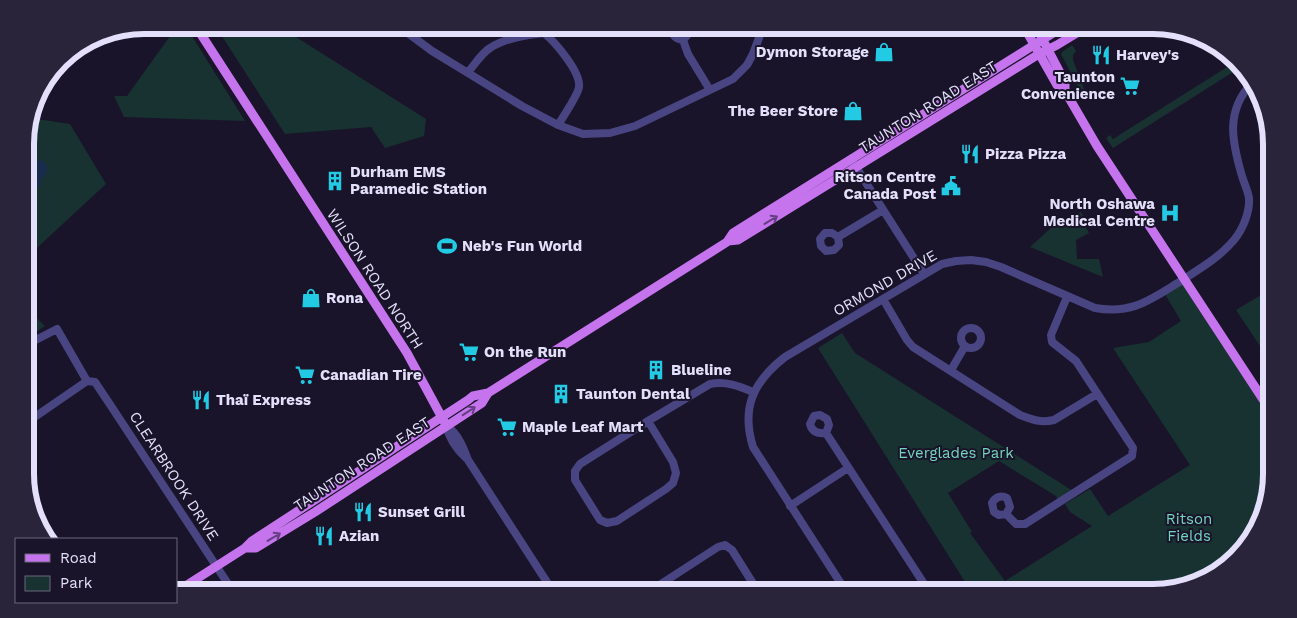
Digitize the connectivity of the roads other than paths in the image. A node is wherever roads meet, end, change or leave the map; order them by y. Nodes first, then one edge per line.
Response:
1 (201, 34) edge
2 (409, 34) edge
3 (538, 34) edge
4 (545, 34) edge
5 (672, 34) edge
6 (689, 34) edge
7 (760, 34) edge
8 (1028, 34) edge
9 (1040, 34) edge
10 (1051, 34) edge
11 (1075, 34) edge
12 (1043, 39) junction
13 (683, 40) junction
14 (1034, 45) junction
15 (1049, 49) junction
16 (1039, 54) junction
17 (469, 72) junction
18 (1247, 88) edge
19 (710, 90) junction
20 (1065, 91) junction
21 (558, 125) junction
22 (850, 159) junction
23 (856, 168) junction
24 (883, 210) junction
25 (838, 237) dead end
26 (728, 241) junction
27 (924, 274) junction
28 (1184, 278) junction
29 (1067, 296) junction
30 (883, 299) junction
31 (34, 341) edge
32 (965, 346) dead end
33 (951, 370) junction
34 (87, 381) junction
35 (754, 392) junction
36 (488, 393) junction
37 (1097, 394) junction
38 (1263, 399) edge
39 (441, 417) junction
40 (34, 418) edge
41 (648, 420) junction
42 (446, 426) junction
43 (826, 433) dead end
44 (848, 468) junction
45 (790, 506) junction
46 (1006, 514) dead end
47 (245, 548) junction
48 (217, 566) junction
49 (189, 584) edge
50 (228, 584) edge
51 (548, 584) edge
52 (661, 584) edge
53 (753, 584) edge
54 (841, 584) edge
55 (924, 584) edge

1 - 39 main road, WILSON ROAD NORTH
2 - 17 street
3 - 17 street
4 - 21 street
5 - 13 street
6 - 13 street
7 - 19 street
8 - 14 main road
9 - 12 main road
10 - 12 main road, TAUNTON ROAD EAST
11 - 15 main road, TAUNTON ROAD EAST
12 - 14 main road, TAUNTON ROAD EAST
12 - 15 main road
13 - 19 street
14 - 16 main road
14 - 22 main road, TAUNTON ROAD EAST
15 - 16 main road, TAUNTON ROAD EAST
15 - 20 main road
16 - 20 main road
16 - 23 main road, TAUNTON ROAD EAST
17 - 21 street
18 - 28 street, ORMOND DRIVE
19 - 21 street
20 - 28 main road
22 - 23 street
22 - 26 main road, TAUNTON ROAD EAST
23 - 24 street
26 -> 23 main road, TAUNTON ROAD EAST
24 - 25 street
24 - 27 street
26 - 36 main road, TAUNTON ROAD EAST
27 - 29 street, ORMOND DRIVE
27 - 30 street, ORMOND DRIVE
28 - 29 street, ORMOND DRIVE
28 - 38 main road
29 - 37 street
30 - 33 street
30 - 35 street, ORMOND DRIVE
31 - 34 street, CLEARBROOK DRIVE
32 - 33 street
33 - 37 street
34 - 40 street
34 - 48 street, CLEARBROOK DRIVE
35 - 41 street
35 - 45 street, ORMOND DRIVE
36 - 39 main road, TAUNTON ROAD EAST
42 -> 36 main road, TAUNTON ROAD EAST
37 - 46 street
39 - 42 main road, WILSON ROAD NORTH
39 - 47 main road, TAUNTON ROAD EAST
41 - 41 street
47 -> 42 main road, TAUNTON ROAD EAST
42 - 51 street, WILSON ROAD NORTH
43 - 44 street
44 - 45 street
44 - 55 street
45 - 54 street, ORMOND DRIVE
47 - 48 main road, TAUNTON ROAD EAST
48 - 49 main road, TAUNTON ROAD EAST
48 - 50 street, CLEARBROOK DRIVE
52 - 53 street

